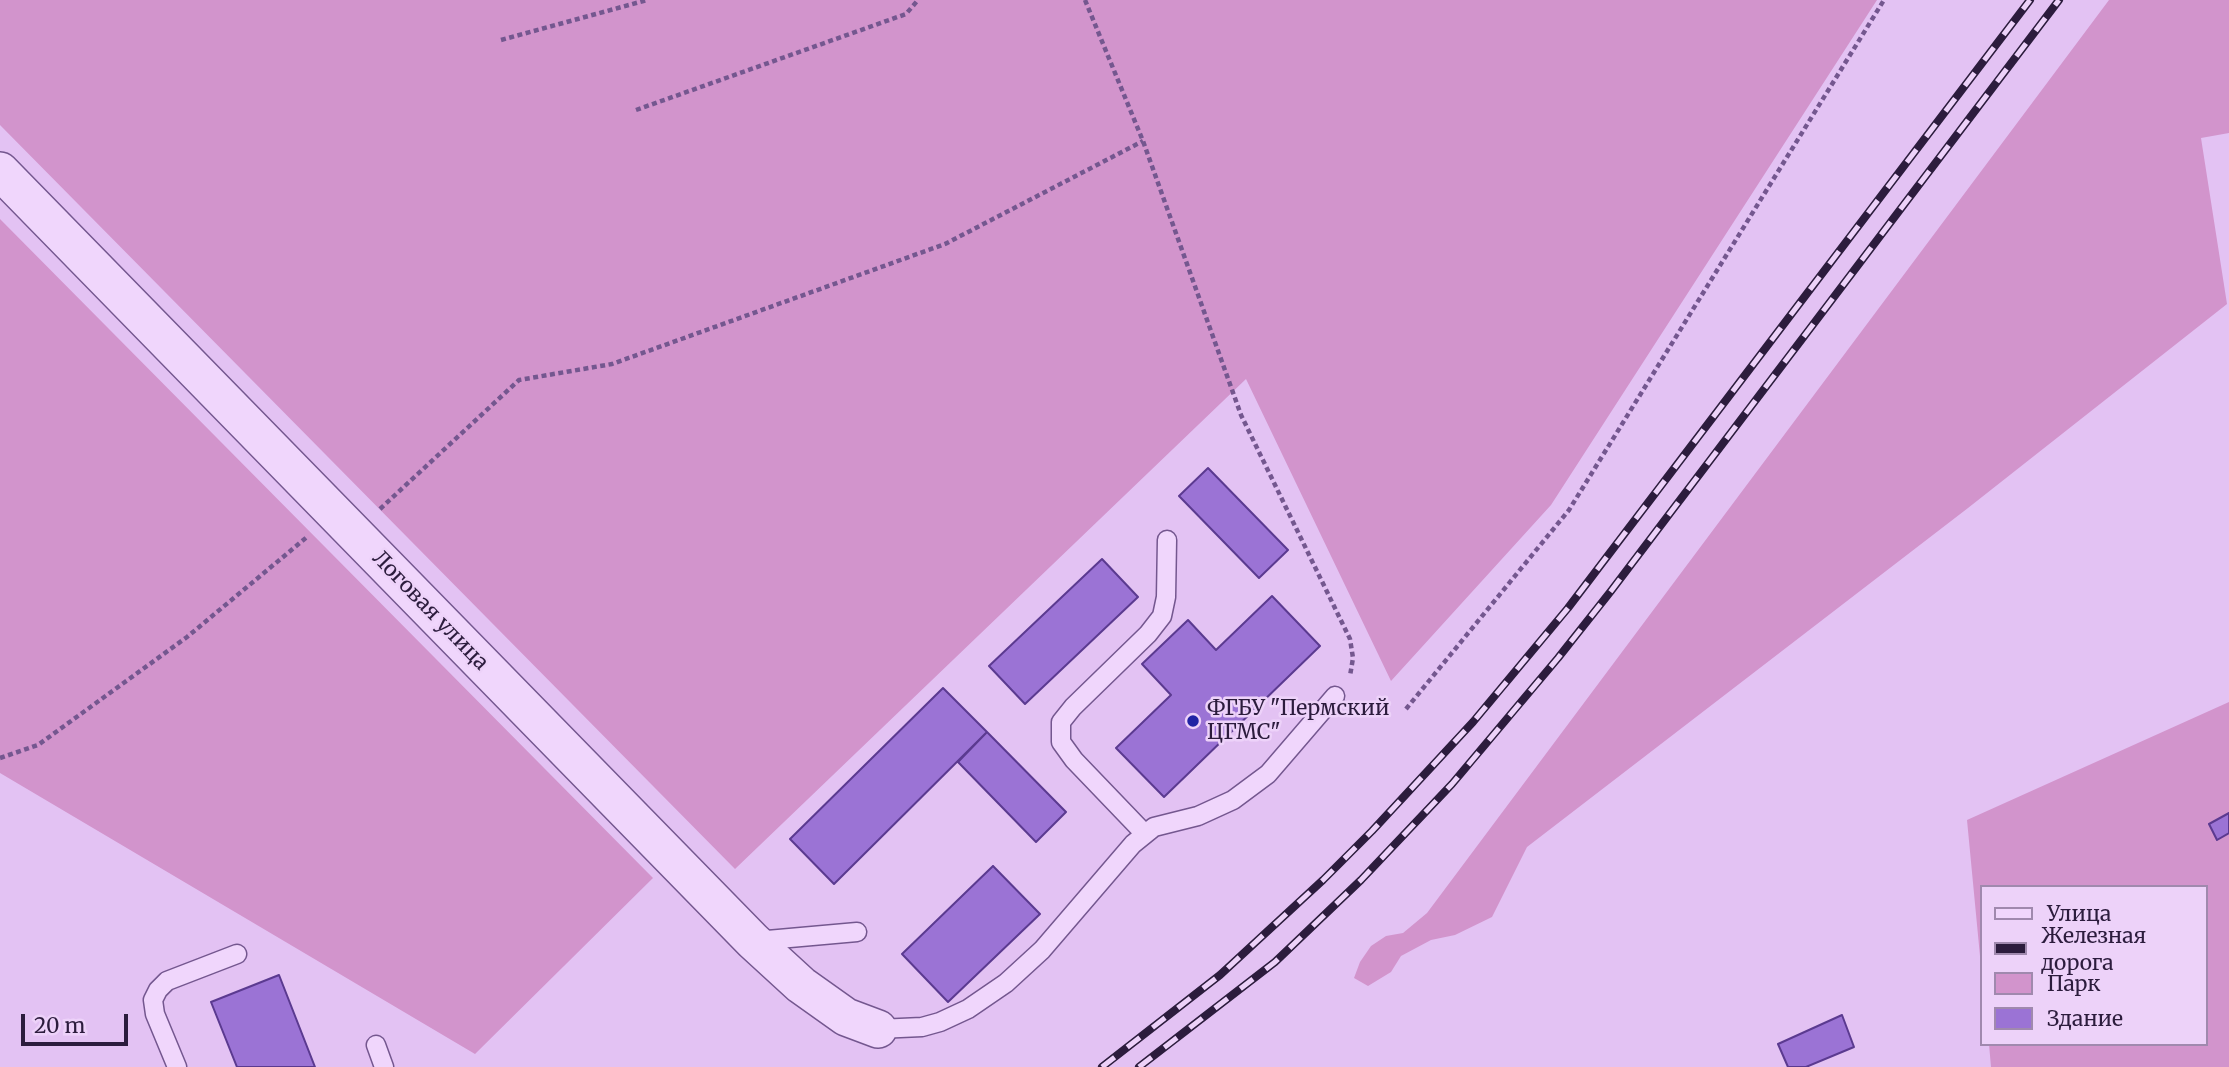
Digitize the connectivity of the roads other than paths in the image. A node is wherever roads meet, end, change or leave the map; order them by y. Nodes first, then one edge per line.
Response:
1 (0, 171) edge
2 (1167, 540) dead end
3 (1335, 696) road end
4 (1145, 834) junction
5 (857, 932) dead end
6 (753, 941) junction
7 (237, 954) dead end
8 (878, 1029) joint
9 (376, 1045) dead end
10 (177, 1067) edge
11 (384, 1067) edge

1 - 6 street, Логовая улица
2 - 4 lane
3 - 4 lane
4 - 8 lane
5 - 6 lane
6 - 8 street, Логовая улица
7 - 10 lane
9 - 11 lane

